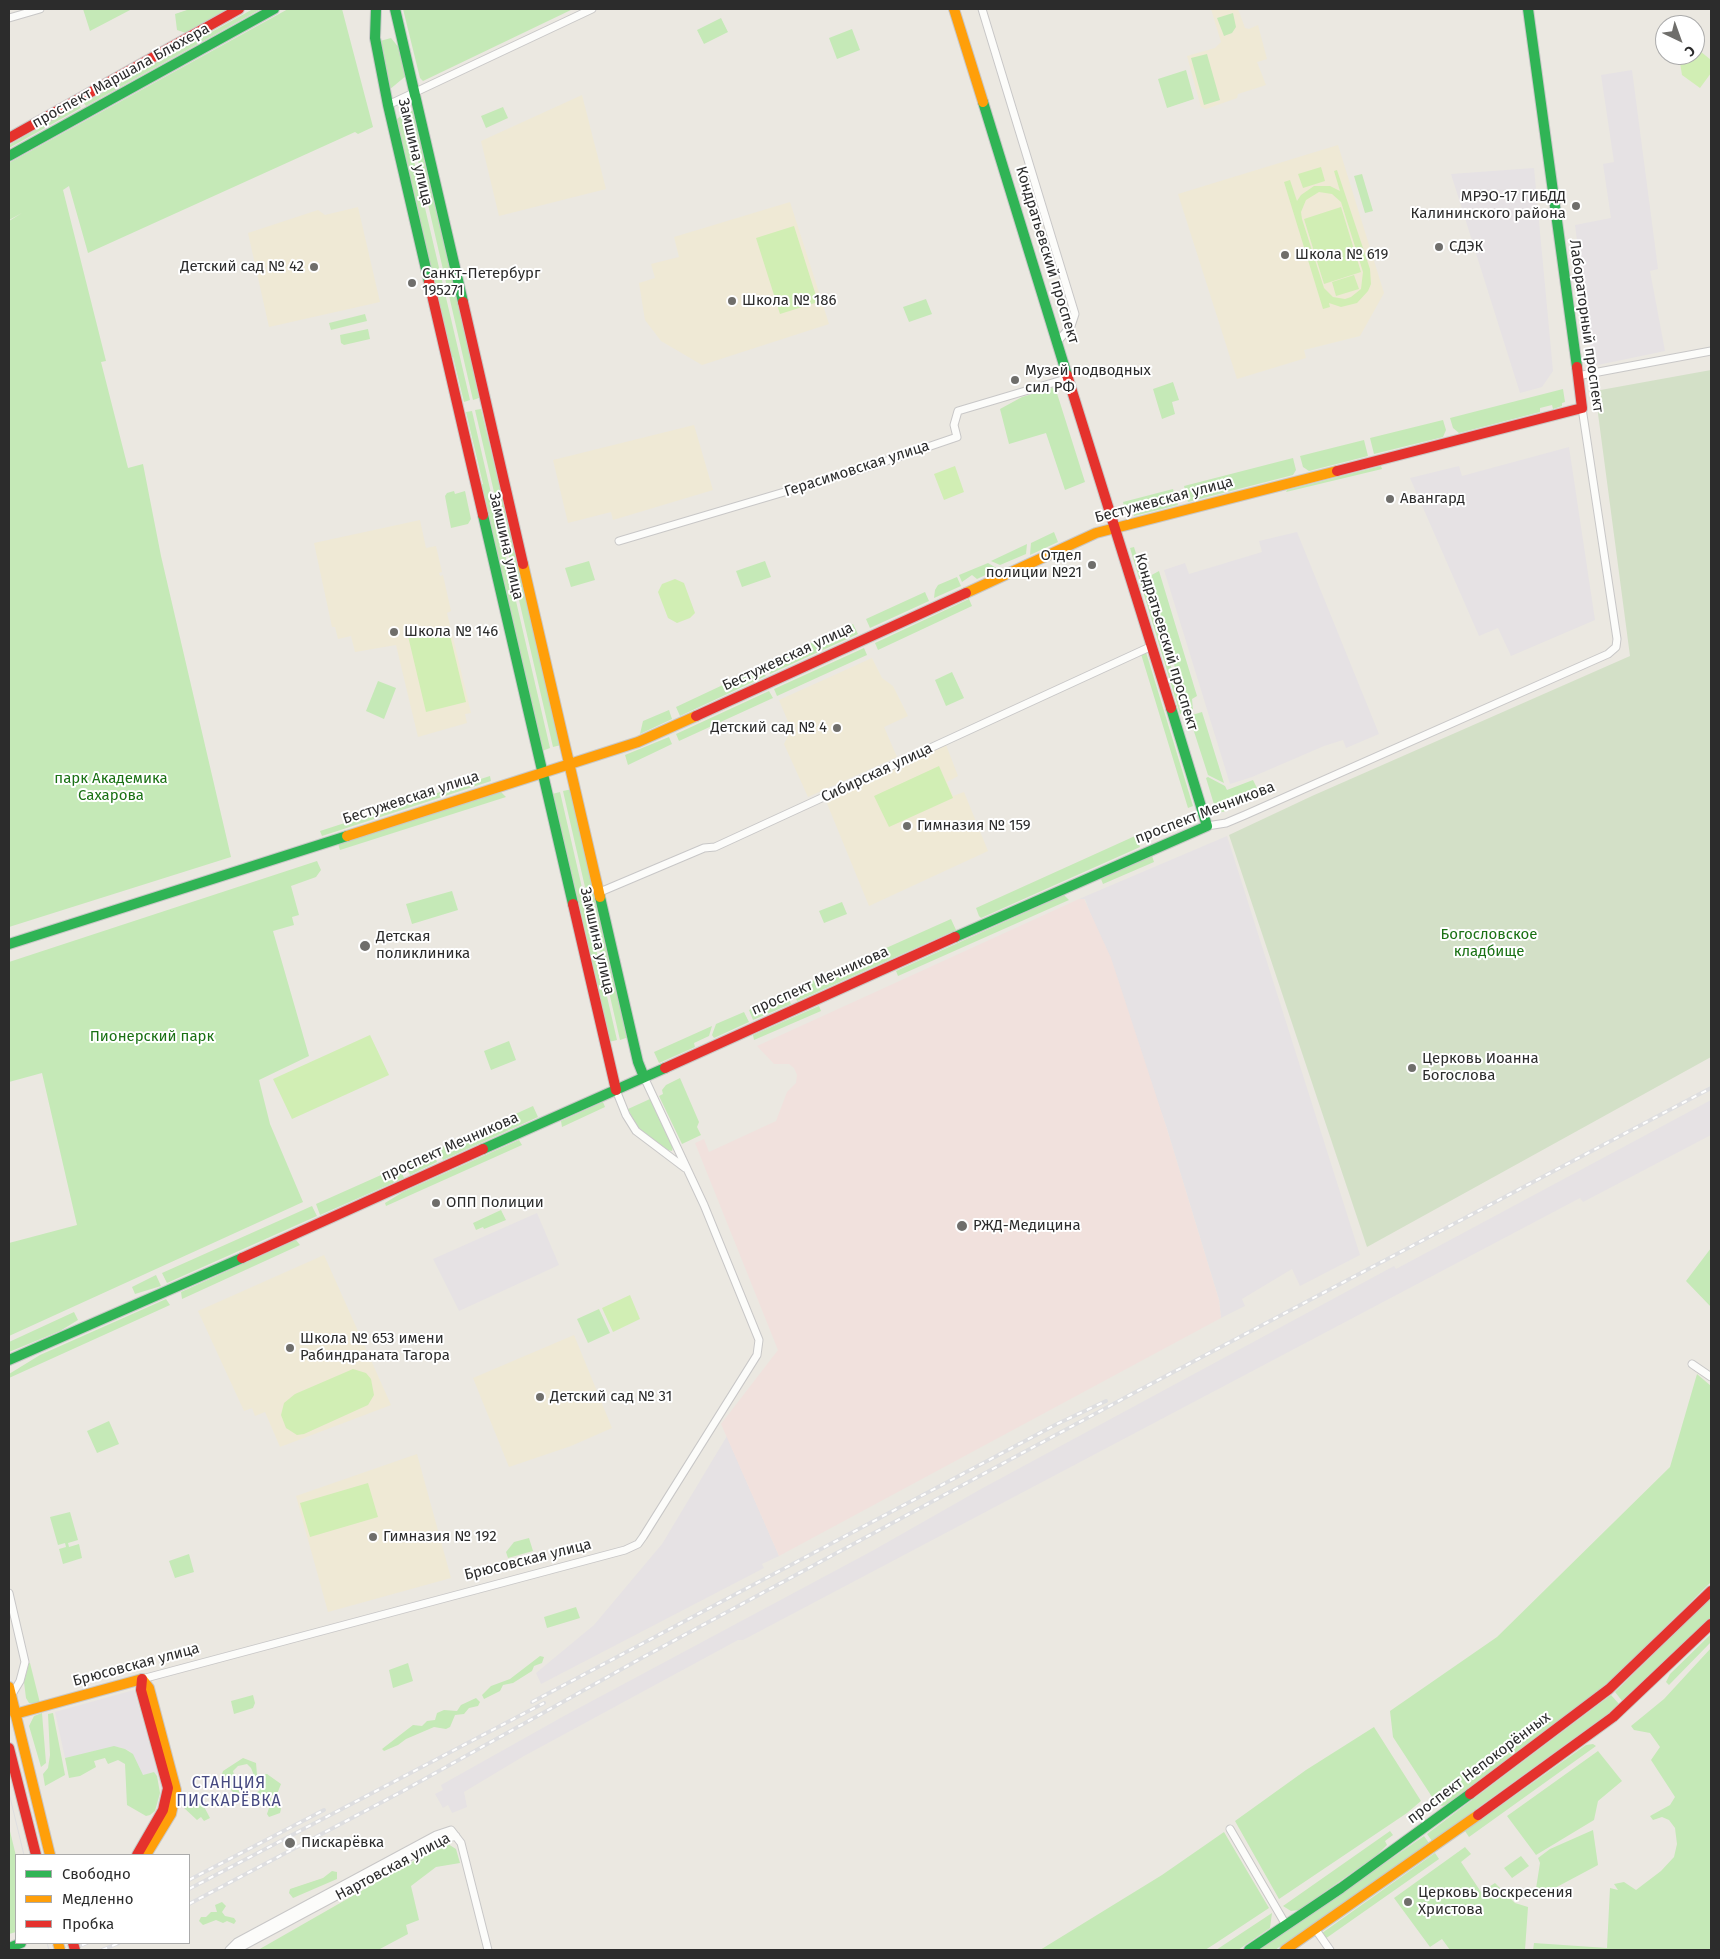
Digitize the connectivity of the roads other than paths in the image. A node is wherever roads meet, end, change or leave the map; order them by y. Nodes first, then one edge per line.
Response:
1 (40, 9) edge
2 (239, 9) edge
3 (274, 9) edge
4 (376, 9) edge
5 (395, 9) edge
6 (592, 9) edge
7 (954, 9) edge
8 (982, 9) edge
9 (1528, 9) edge
10 (9, 18) edge
11 (415, 94) junction
12 (388, 104) junction
13 (9, 138) edge
14 (9, 156) edge
15 (1058, 341) junction
16 (1711, 351) edge
17 (1577, 376) junction
18 (1070, 378) junction
19 (1582, 408) junction
20 (1115, 527) junction
21 (618, 541) dead end
22 (1152, 646) junction
23 (1616, 648) joint
24 (570, 764) junction
25 (542, 772) junction
26 (1207, 826) junction
27 (600, 892) junction
28 (9, 944) edge
29 (644, 1077) junction
30 (616, 1090) junction
31 (687, 1170) junction
32 (38, 1349) junction
33 (9, 1360) edge
34 (1692, 1364) dead end
35 (9, 1366) edge
36 (1711, 1377) edge
37 (1711, 1591) edge
38 (9, 1593) edge
39 (1711, 1624) edge
40 (142, 1679) junction
41 (10, 1692) edge
42 (15, 1714) junction
43 (9, 1748) edge
44 (1230, 1829) dead end
45 (456, 1836) junction
46 (36, 1854) edge
47 (50, 1854) edge
48 (138, 1854) edge
49 (147, 1854) edge
50 (1286, 1925) junction
51 (1316, 1930) junction
52 (230, 1950) edge
53 (236, 1950) edge
54 (488, 1950) edge
55 (1248, 1950) edge
56 (1285, 1950) edge
57 (1330, 1950) edge

1 - 10 street
2 - 13 street, проспект Маршала Блюхера
3 - 14 street, проспект Маршала Блюхера
4 - 12 street, Замшина улица
5 - 11 street, Замшина улица
6 - 11 street
7 - 15 street, Кондратьевский проспект
8 - 15 street
9 - 17 street, Лабораторный проспект
11 - 12 street
11 - 24 street, Замшина улица
12 - 25 street, Замшина улица
15 - 18 street, Кондратьевский проспект
16 - 17 street
17 - 19 street, Лабораторный проспект
18 - 20 street, Кондратьевский проспект
18 - 21 street, Герасимовская улица
19 - 20 street, Бестужевская улица
19 - 23 street, Лабораторный проспект
20 - 22 street, Кондратьевский проспект
20 - 24 street, Бестужевская улица
22 - 26 street, Кондратьевский проспект
22 - 27 street, Сибирская улица
23 - 26 street, проспект Мечникова
24 - 25 street, Бестужевская улица
24 - 27 street, Замшина улица
25 - 28 street, Бестужевская улица
25 - 30 street, Замшина улица
26 - 29 street, проспект Мечникова
27 - 29 street, Замшина улица
29 - 30 street, проспект Мечникова
29 - 31 street, Брюсовская улица
30 - 31 street, Брюсовская улица
30 - 32 street, проспект Мечникова
31 - 40 street, Брюсовская улица
32 - 33 street, проспект Мечникова
32 - 35 street, проспект Мечникова
34 - 36 street
37 - 50 street, проспект Непокорённых
38 - 41 street
39 - 51 street
40 - 42 street, Брюсовская улица
40 - 48 street
40 - 49 street
41 - 42 street
42 - 47 street
43 - 46 street
44 - 50 street
45 - 52 street, Нартовская улица
45 - 53 street, Нартовская улица
45 - 54 street
50 - 55 street, проспект Непокорённых
51 - 56 street
51 - 57 street

